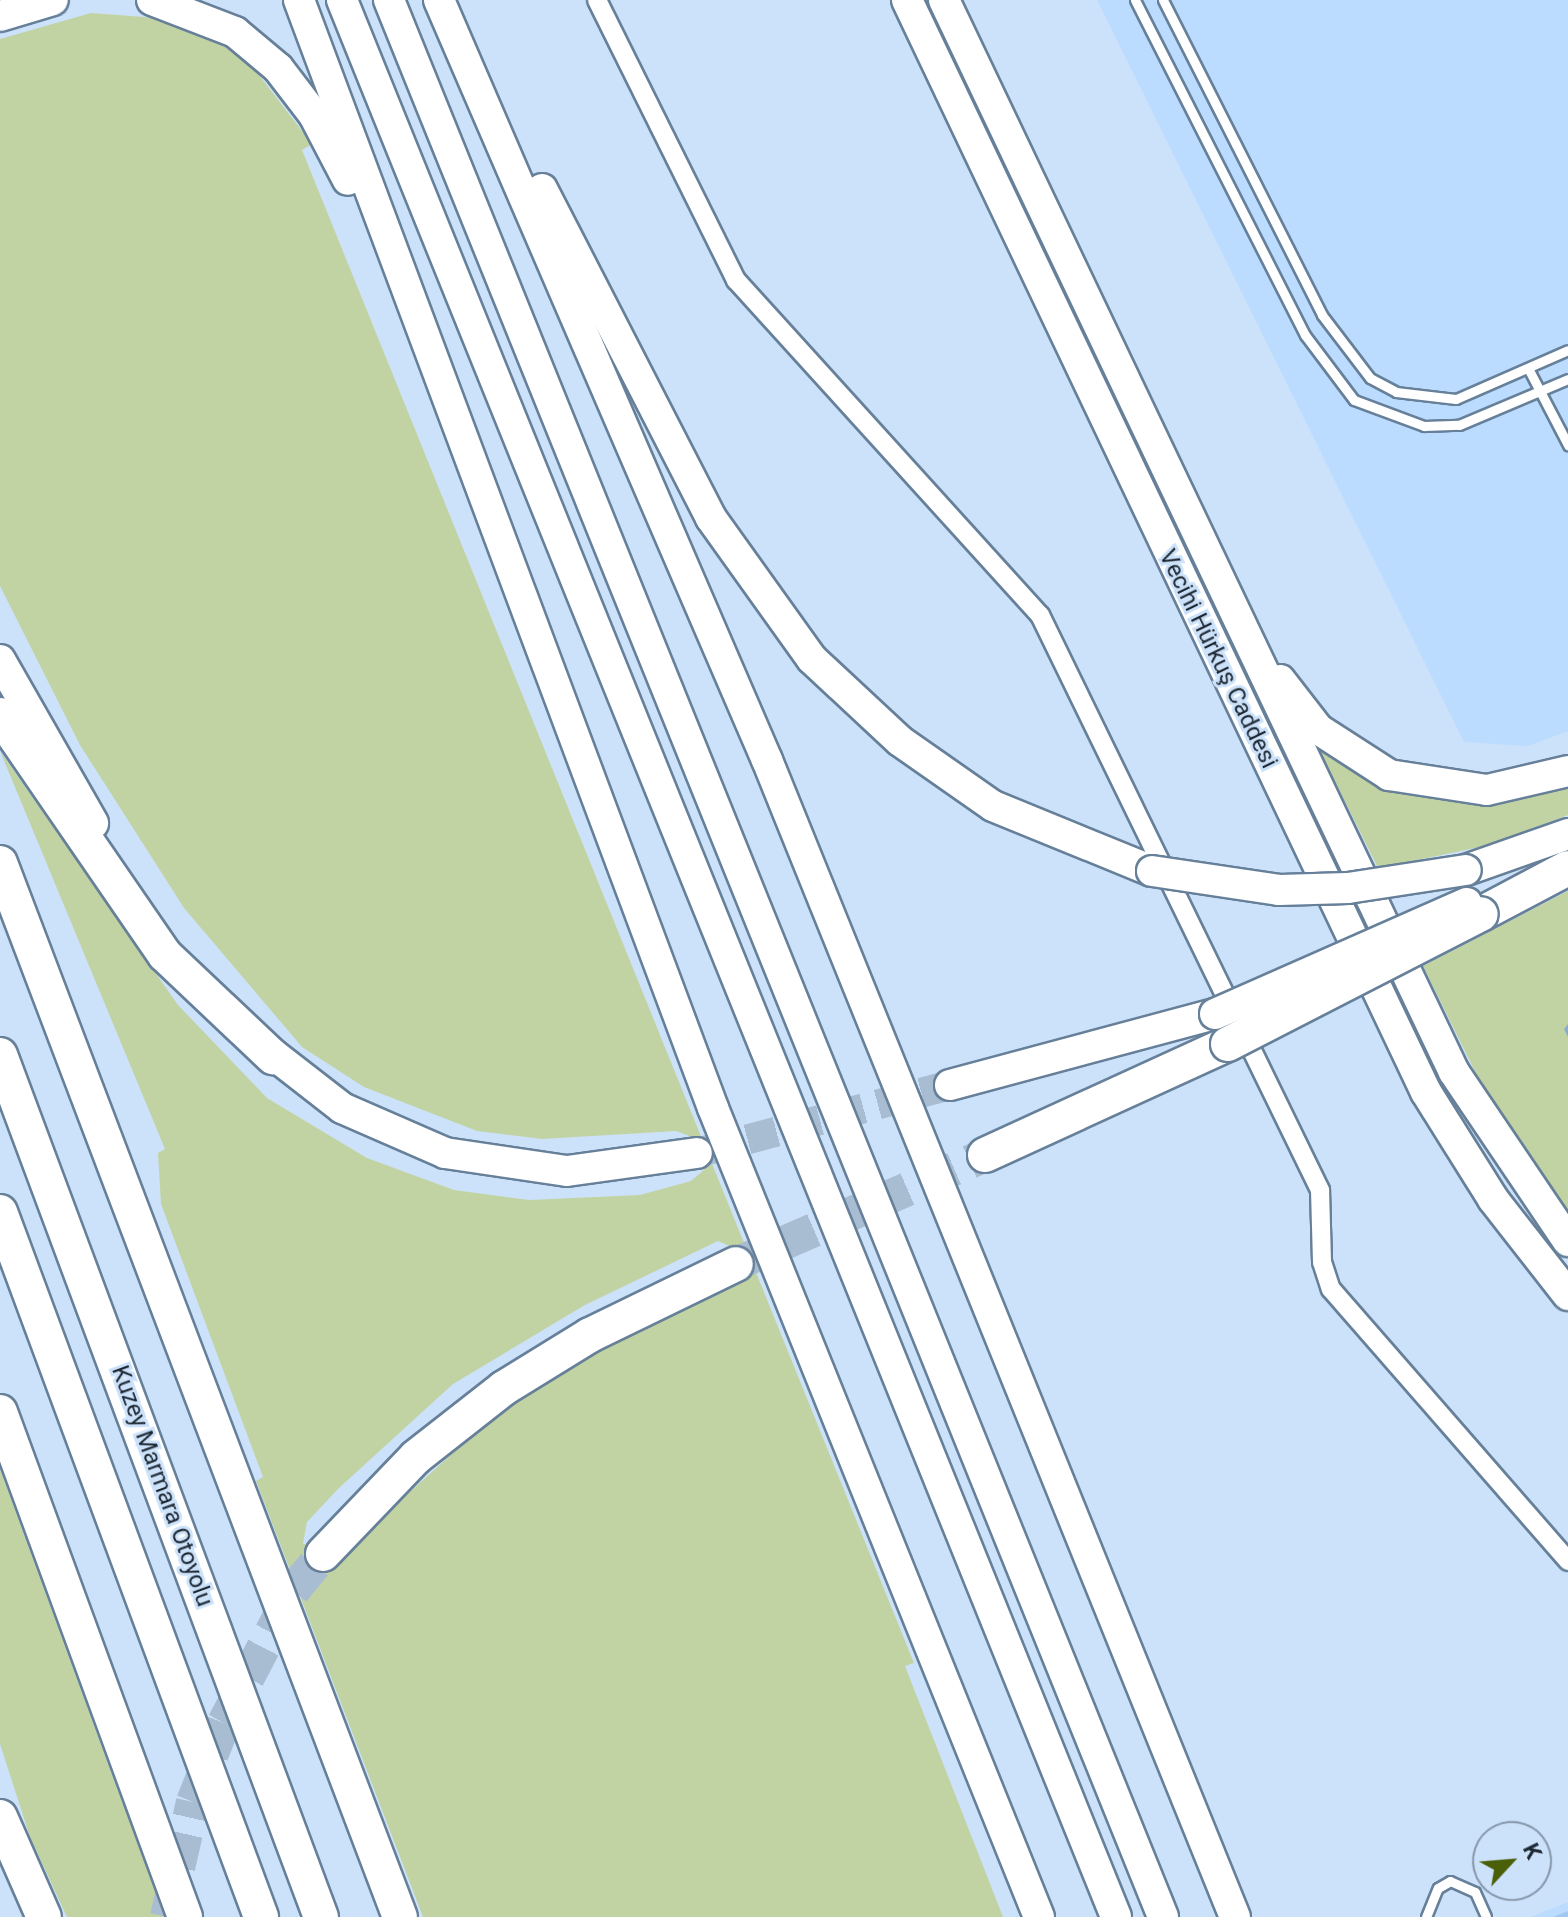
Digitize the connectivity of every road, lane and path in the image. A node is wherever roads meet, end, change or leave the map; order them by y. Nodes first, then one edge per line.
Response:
1 (53, 0) edge
2 (152, 0) edge
3 (299, 0) edge
4 (342, 0) edge
5 (389, 0) edge
6 (439, 0) edge
7 (451, 0) edge
8 (597, 0) edge
9 (907, 0) edge
10 (944, 0) edge
11 (1135, 0) edge
12 (1163, 0) edge
13 (0, 16) edge
14 (1568, 350) edge
15 (431, 351) junction
16 (1529, 370) junction
17 (1568, 379) edge
18 (1541, 392) junction
19 (1568, 445) edge
20 (1240, 630) junction
21 (0, 660) edge
22 (0, 715) edge
23 (1568, 771) edge
24 (1568, 834) edge
25 (1568, 853) edge
26 (0, 863) edge
27 (1568, 868) edge
28 (1477, 907) junction
29 (1222, 1029) junction
30 (0, 1055) edge
31 (273, 1057) junction
32 (950, 1085) tunnel mouth
33 (697, 1153) tunnel mouth
34 (985, 1155) tunnel mouth
35 (0, 1212) edge
36 (1568, 1241) edge
37 (736, 1264) tunnel mouth
38 (1568, 1295) edge
39 (0, 1412) edge
40 (323, 1554) tunnel mouth
41 (1568, 1561) edge
42 (0, 1817) edge
43 (44, 1917) edge
44 (185, 1917) edge
45 (261, 1917) edge
46 (321, 1917) edge
47 (400, 1917) edge
48 (1039, 1917) edge
49 (1116, 1917) edge
50 (1163, 1917) edge
51 (1235, 1917) edge
52 (1426, 1917) edge
53 (1486, 1917) edge

1 - 13 main road
2 - 15 main road
3 - 15 main road
4 - 49 main road
5 - 50 main road
6 - 51 main road
7 - 24 main road, bridge
8 - 41 street
9 - 38 main road, Vecihi Hürkuş Caddesi
10 - 20 main road, Vecihi Hürkuş Caddesi
11 - 18 lane
12 - 16 lane
14 - 16 lane
15 - 48 main road
16 - 18 lane
17 - 18 lane
18 - 19 lane
20 - 23 main road
20 - 36 main road, Vecihi Hürkuş Caddesi
21 - 31 main road
22 - 31 highway
25 - 28 main road
26 - 47 highway
27 - 28 highway
28 - 29 highway, bridge
29 - 32 main road
29 - 34 highway
30 - 46 highway, Kuzey Marmara Otoyolu
31 - 33 main road
35 - 45 highway
37 - 40 highway
39 - 44 highway
42 - 43 highway
52 - 53 lane

